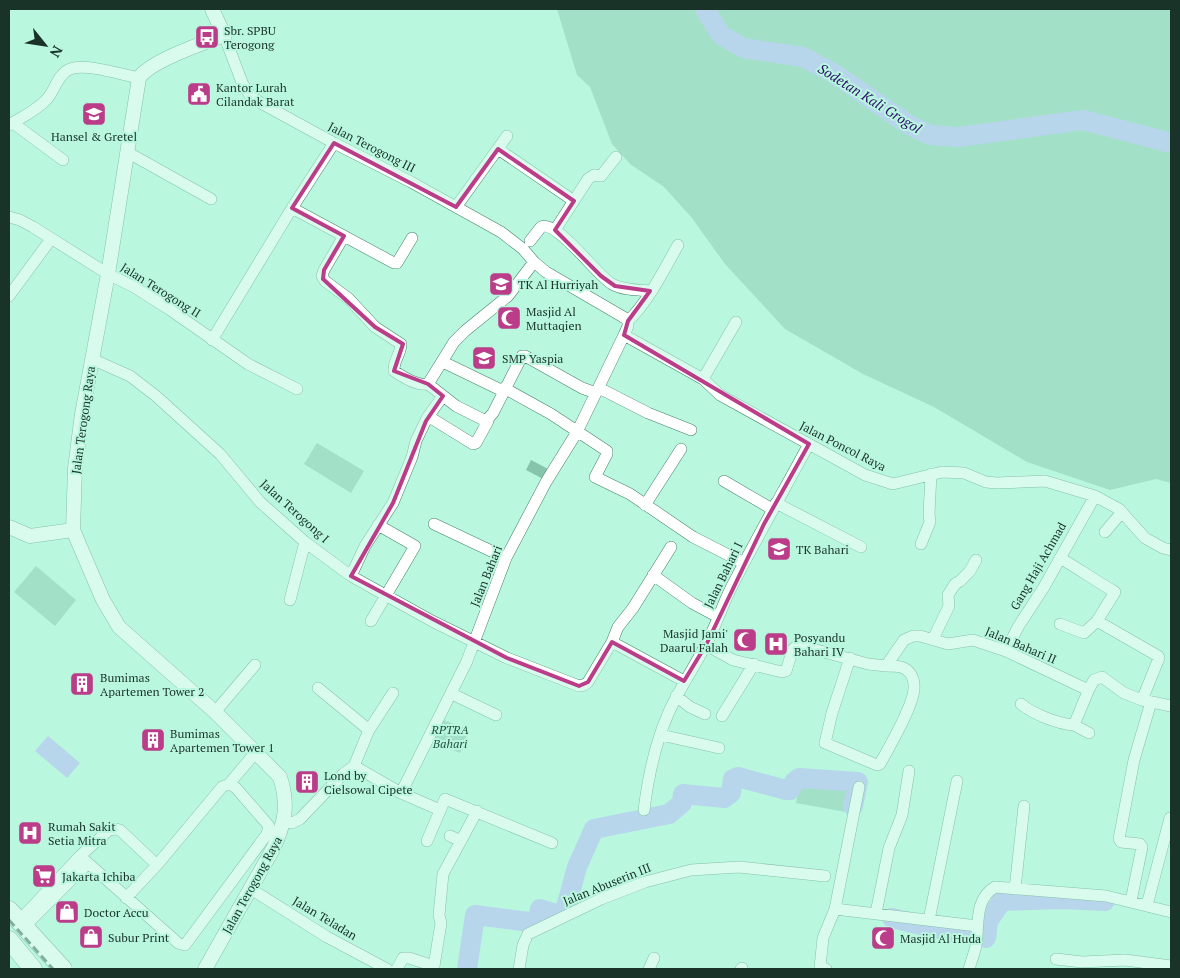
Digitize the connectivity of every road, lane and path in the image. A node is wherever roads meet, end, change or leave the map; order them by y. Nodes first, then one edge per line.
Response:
1 (212, 9) edge
2 (224, 35) junction
3 (139, 78) junction
4 (11, 124) edge
5 (507, 136) dead end
6 (334, 143) junction
7 (498, 149) junction
8 (127, 152) junction
9 (616, 156) dead end
10 (63, 160) dead end
11 (211, 199) dead end
12 (574, 201) junction
13 (456, 207) junction
14 (292, 208) junction
15 (9, 217) edge
16 (555, 230) junction
17 (344, 236) junction
18 (51, 238) junction
19 (412, 238) dead end
20 (678, 245) dead end
21 (526, 246) junction
22 (534, 262) junction
23 (108, 274) junction
24 (650, 291) junction
25 (9, 296) edge
26 (628, 321) junction
27 (736, 322) dead end
28 (624, 335) junction
29 (212, 340) junction
30 (92, 359) junction
31 (443, 362) junction
32 (703, 378) junction
33 (428, 384) junction
34 (504, 389) junction
35 (297, 390) dead end
36 (597, 390) junction
37 (443, 396) junction
38 (428, 418) junction
39 (488, 421) junction
40 (691, 430) dead end
41 (578, 432) junction
42 (809, 444) junction
43 (681, 449) dead end
44 (931, 474) junction
45 (724, 481) dead end
46 (1095, 496) junction
47 (645, 505) junction
48 (774, 506) junction
49 (1122, 512) junction
50 (434, 524) dead end
51 (378, 525) junction
52 (9, 527) edge
53 (74, 530) junction
54 (1105, 532) dead end
55 (305, 542) junction
56 (920, 544) dead end
57 (671, 547) dead end
58 (860, 548) dead end
59 (1171, 550) edge
60 (506, 558) junction
61 (1060, 558) junction
62 (976, 560) dead end
63 (744, 563) junction
64 (653, 575) junction
65 (351, 576) junction
66 (387, 595) junction
67 (290, 600) dead end
68 (718, 617) junction
69 (371, 621) dead end
70 (1097, 621) junction
71 (1060, 624) dead end
72 (933, 639) junction
73 (474, 642) junction
74 (612, 642) junction
75 (706, 645) junction
76 (1006, 651) junction
77 (850, 658) junction
78 (754, 664) junction
79 (255, 665) dead end
80 (886, 666) junction
81 (684, 681) junction
82 (318, 688) dead end
83 (1089, 689) junction
84 (393, 693) dead end
85 (452, 694) junction
86 (676, 696) junction
87 (1146, 701) junction
88 (1021, 704) dead end
89 (1171, 706) edge
90 (215, 712) junction
91 (705, 714) dead end
92 (496, 715) dead end
93 (722, 716) dead end
94 (1074, 724) junction
95 (370, 730) junction
96 (1089, 733) dead end
97 (661, 734) junction
98 (719, 748) dead end
99 (258, 755) junction
100 (354, 766) junction
101 (909, 771) dead end
102 (957, 781) dead end
103 (232, 786) junction
104 (859, 788) dead end
105 (401, 793) junction
106 (1024, 806) dead end
107 (440, 810) junction
108 (644, 810) dead end
109 (477, 811) junction
110 (1170, 818) dead end
111 (283, 822) junction
112 (450, 836) dead end
113 (461, 841) junction
114 (427, 842) dead end
115 (552, 843) dead end
116 (83, 860) junction
117 (157, 865) junction
118 (825, 876) dead end
119 (251, 889) junction
120 (1015, 889) junction
121 (126, 898) junction
122 (1131, 901) junction
123 (1147, 905) junction
124 (834, 912) junction
125 (1171, 912) edge
126 (876, 913) junction
127 (17, 919) edge
128 (929, 920) junction
129 (977, 930) junction
130 (9, 940) edge
131 (654, 958) dead end
132 (1056, 959) dead end
133 (1171, 966) edge
134 (434, 967) edge
135 (34, 969) edge
136 (64, 969) edge
137 (205, 969) edge
138 (387, 969) edge
139 (397, 969) edge
140 (520, 969) edge
141 (649, 969) edge
142 (822, 969) edge
143 (969, 969) edge

1 - 2 street
2 - 3 street
2 - 6 street, Jalan Terogong III
3 - 4 street
3 - 8 street, Jalan Terogong Raya
4 - 10 street
5 - 7 street
6 - 13 street, Jalan Terogong III
6 - 14 street
7 - 12 street
7 - 13 street
8 - 11 street
8 - 23 street, Jalan Terogong Raya
9 - 12 street
12 - 16 street
13 - 21 street, Jalan Terogong III
14 - 17 street
14 - 29 street
15 - 18 street, Jalan Terogong II
16 - 21 street
16 - 24 street
17 - 19 street
17 - 33 street
18 - 23 street, Jalan Terogong II
18 - 25 street
20 - 24 street, Jalan Bahari
21 - 22 street, Jalan Terogong III
22 - 26 street, Jalan Terogong III
22 - 31 street
23 - 29 street, Jalan Terogong II
23 - 30 street, Jalan Terogong Raya
24 - 26 street, Jalan Bahari
26 - 28 street, Jalan Bahari
27 - 32 street
28 - 32 street, Jalan Poncol Raya
28 - 36 street, Jalan Bahari
29 - 35 street, Jalan Terogong II
30 - 53 street, Jalan Terogong Raya
30 - 55 street, Jalan Terogong I
31 - 33 street
31 - 34 street
32 - 42 street, Jalan Poncol Raya
33 - 37 street
34 - 36 street
34 - 39 street
34 - 41 street
36 - 40 street
36 - 41 street, Jalan Bahari
37 - 38 street
37 - 39 street
38 - 39 street
38 - 51 street
41 - 47 street
41 - 60 street, Jalan Bahari
42 - 44 street, Jalan Poncol Raya
42 - 48 street, Jalan Bahari I
43 - 47 street
44 - 46 street, Jalan Poncol Raya
44 - 56 street
45 - 48 street
46 - 49 street, Jalan Poncol Raya
46 - 61 street, Gang Haji Achmad
47 - 63 street
48 - 58 street
48 - 63 street, Jalan Bahari I
49 - 54 street
49 - 59 street, Jalan Poncol Raya
50 - 60 street
51 - 65 street
51 - 66 street
52 - 53 street
53 - 90 street, Jalan Terogong Raya
55 - 65 street, Jalan Terogong I
55 - 67 street
57 - 64 street
60 - 73 street, Jalan Bahari
61 - 70 street
61 - 76 street, Gang Haji Achmad
62 - 72 street
63 - 68 street, Jalan Bahari I
64 - 68 street
64 - 74 street
65 - 66 street, Jalan Terogong I
66 - 69 street
66 - 73 street, Jalan Terogong I
68 - 75 street, Jalan Bahari I
70 - 71 street
70 - 87 street
72 - 76 street, Jalan Bahari II
72 - 80 street, Jalan Bahari II
73 - 74 street
73 - 85 street, Jalan Bahari
74 - 81 street
75 - 78 street
75 - 81 street, Jalan Bahari I
76 - 83 street, Jalan Bahari II
77 - 78 street
77 - 80 street
77 - 80 street
78 - 93 street
79 - 90 street
81 - 86 street, Jalan Bahari I
82 - 95 street
83 - 87 street
83 - 94 street
84 - 95 street
85 - 92 street
85 - 105 street, Jalan Bahari
86 - 91 street
86 - 97 street, Jalan Bahari I
87 - 89 street
87 - 122 street
88 - 94 street
90 - 99 street, Jalan Terogong Raya
94 - 96 street
95 - 100 street
97 - 98 street
97 - 108 street, Jalan Bahari I
99 - 103 street
99 - 111 street, Jalan Terogong Raya
100 - 105 street
100 - 111 street
101 - 126 street
102 - 128 street
103 - 117 street
103 - 121 street
104 - 124 street
105 - 107 street
106 - 120 street
107 - 109 street
107 - 114 street
109 - 113 street
109 - 115 street
110 - 123 street
111 - 119 street, Jalan Terogong Raya
112 - 113 street
113 - 134 street
116 - 117 street
116 - 121 street
116 - 127 street
117 - 121 street
118 - 140 street, Jalan Abuserin III
119 - 137 street, Jalan Terogong Raya
119 - 138 street, Jalan Teladan
120 - 122 street
120 - 129 street
122 - 123 street
123 - 125 street
124 - 126 street
124 - 142 street
126 - 128 street
127 - 136 main road
128 - 129 street
129 - 143 street
130 - 135 main road
131 - 141 street
132 - 133 street
134 - 139 street

